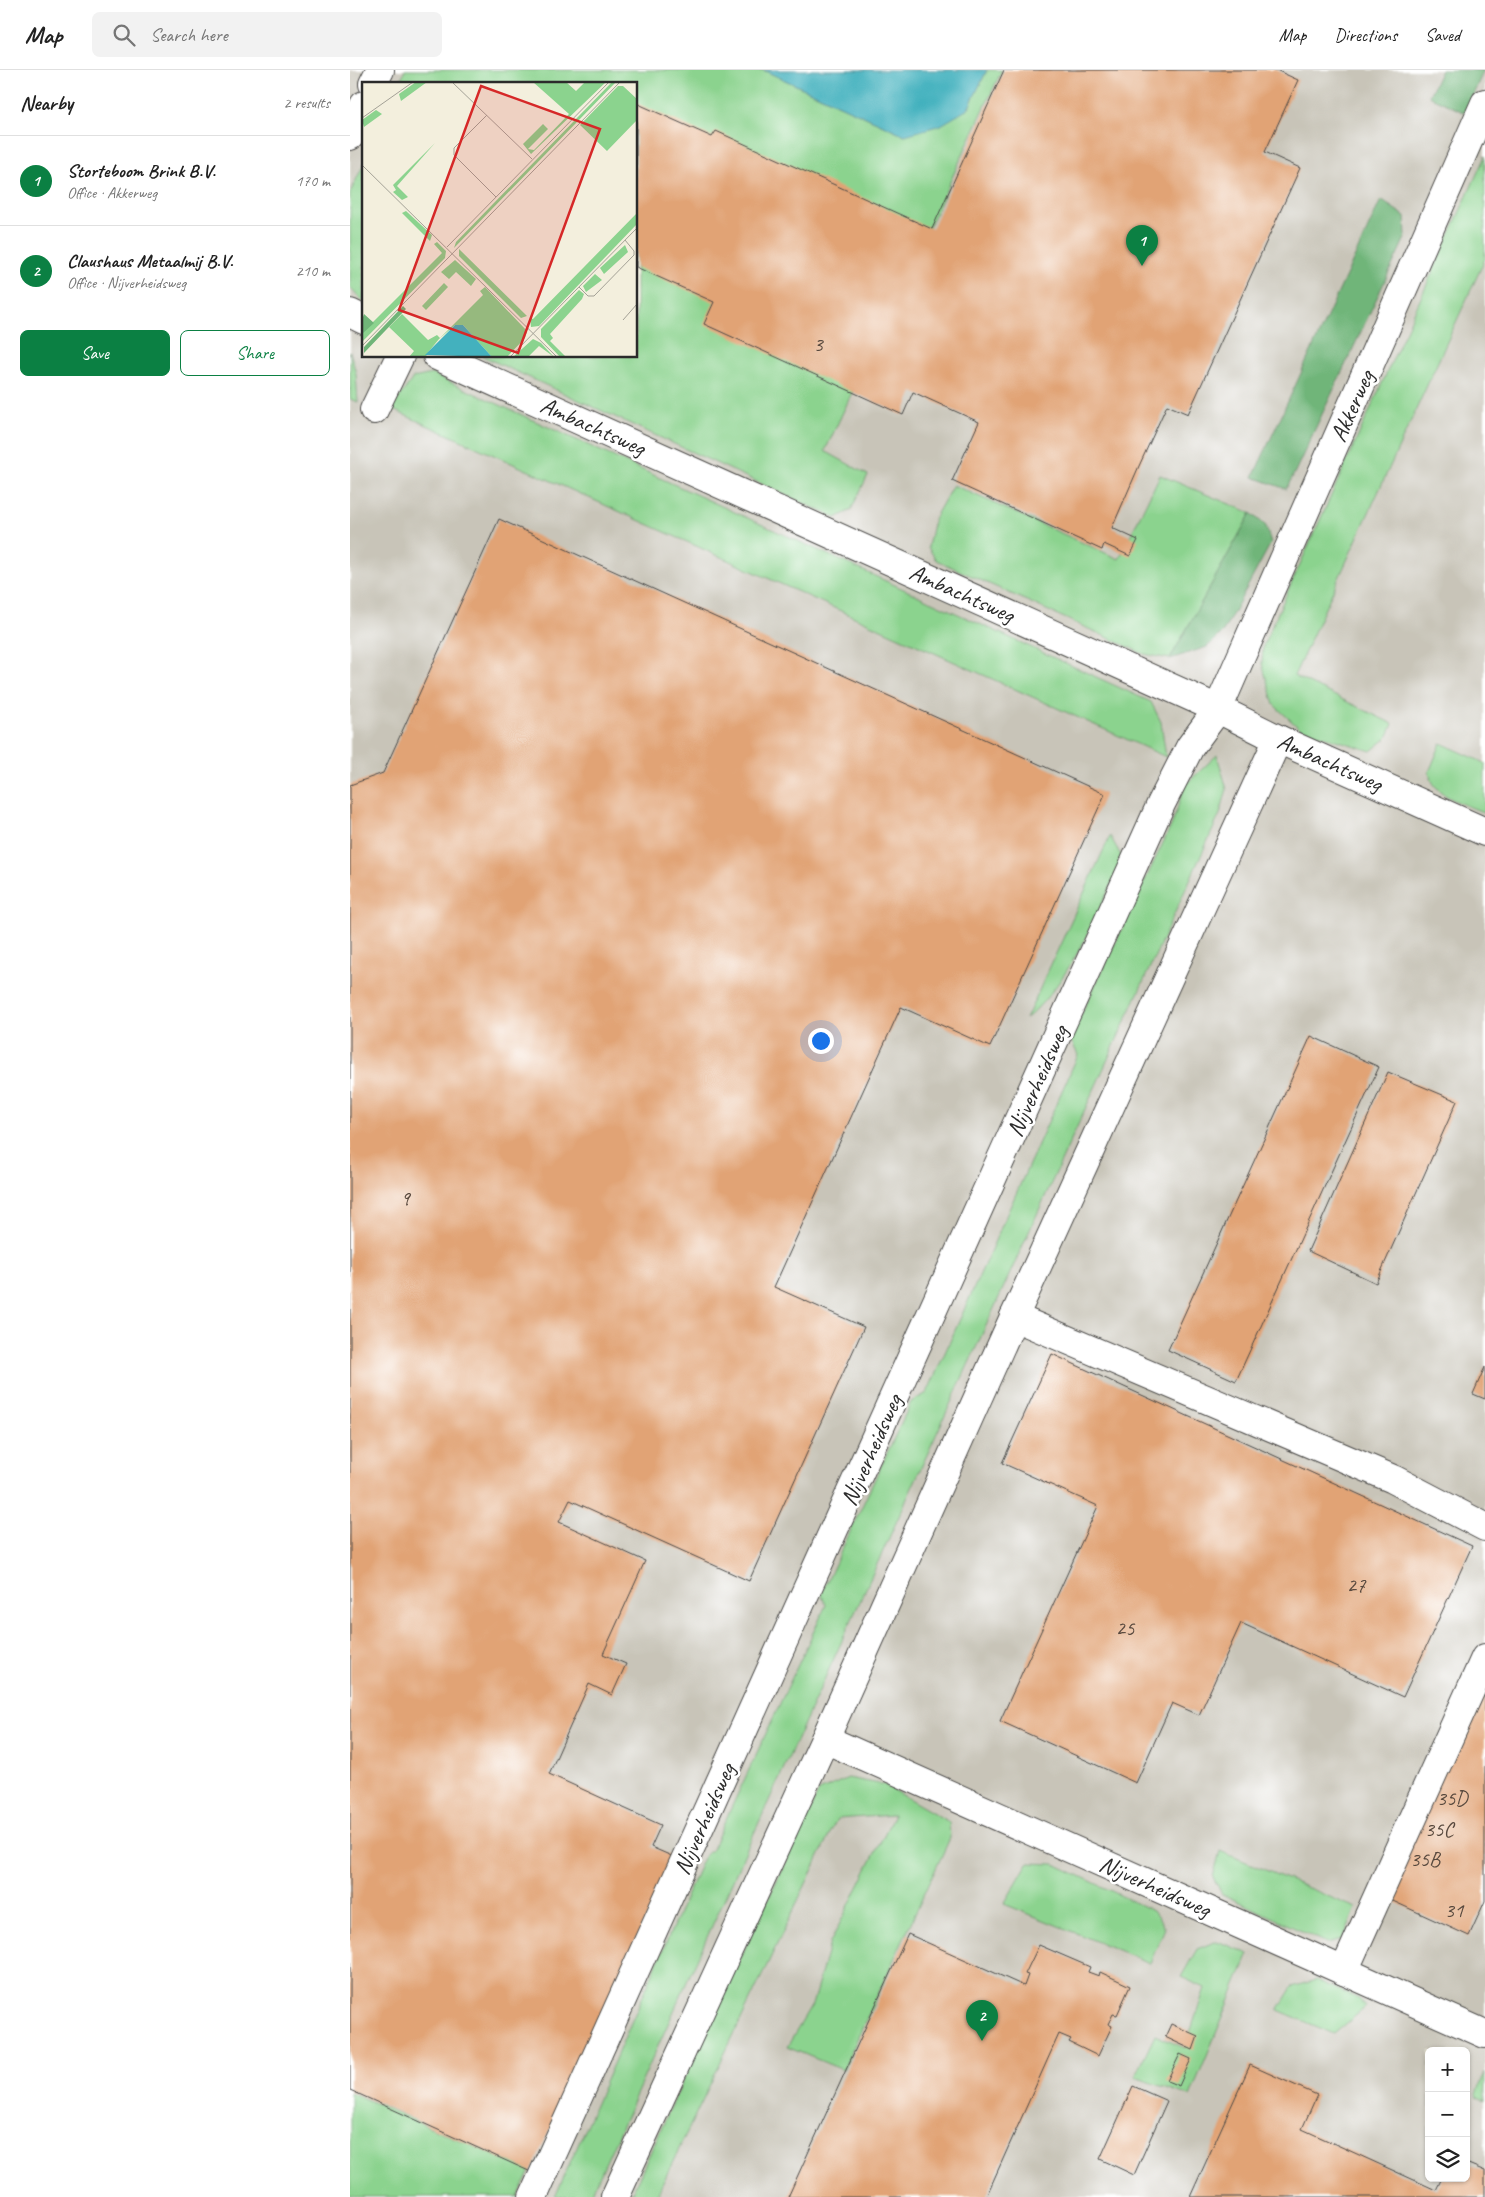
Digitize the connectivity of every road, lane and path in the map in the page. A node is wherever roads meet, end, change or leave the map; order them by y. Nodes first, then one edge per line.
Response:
1 (380, 70) edge
2 (375, 82) edge
3 (1485, 103) edge
4 (362, 109) edge
5 (350, 136) edge
6 (350, 313) edge
7 (362, 319) edge
8 (399, 358) edge
9 (442, 358) edge
10 (374, 410) dead end
11 (1218, 709) junction
12 (1278, 739) junction
13 (1485, 832) edge
14 (1014, 1317) junction
15 (1485, 1527) edge
16 (1485, 1658) edge
17 (825, 1739) junction
18 (1344, 1971) junction
19 (1485, 2034) edge
20 (533, 2197) edge
21 (615, 2197) edge

1 - 2 street
3 - 11 street, Akkerweg
4 - 5 street
6 - 7 street
8 - 10 street
9 - 11 street, Ambachtsweg
11 - 12 street, Ambachtsweg
11 - 20 street, Nijverheidsweg
12 - 13 street, Ambachtsweg
12 - 14 street
14 - 15 street
14 - 17 street
16 - 18 street
17 - 18 street, Nijverheidsweg
17 - 21 street
18 - 19 street, Nijverheidsweg

